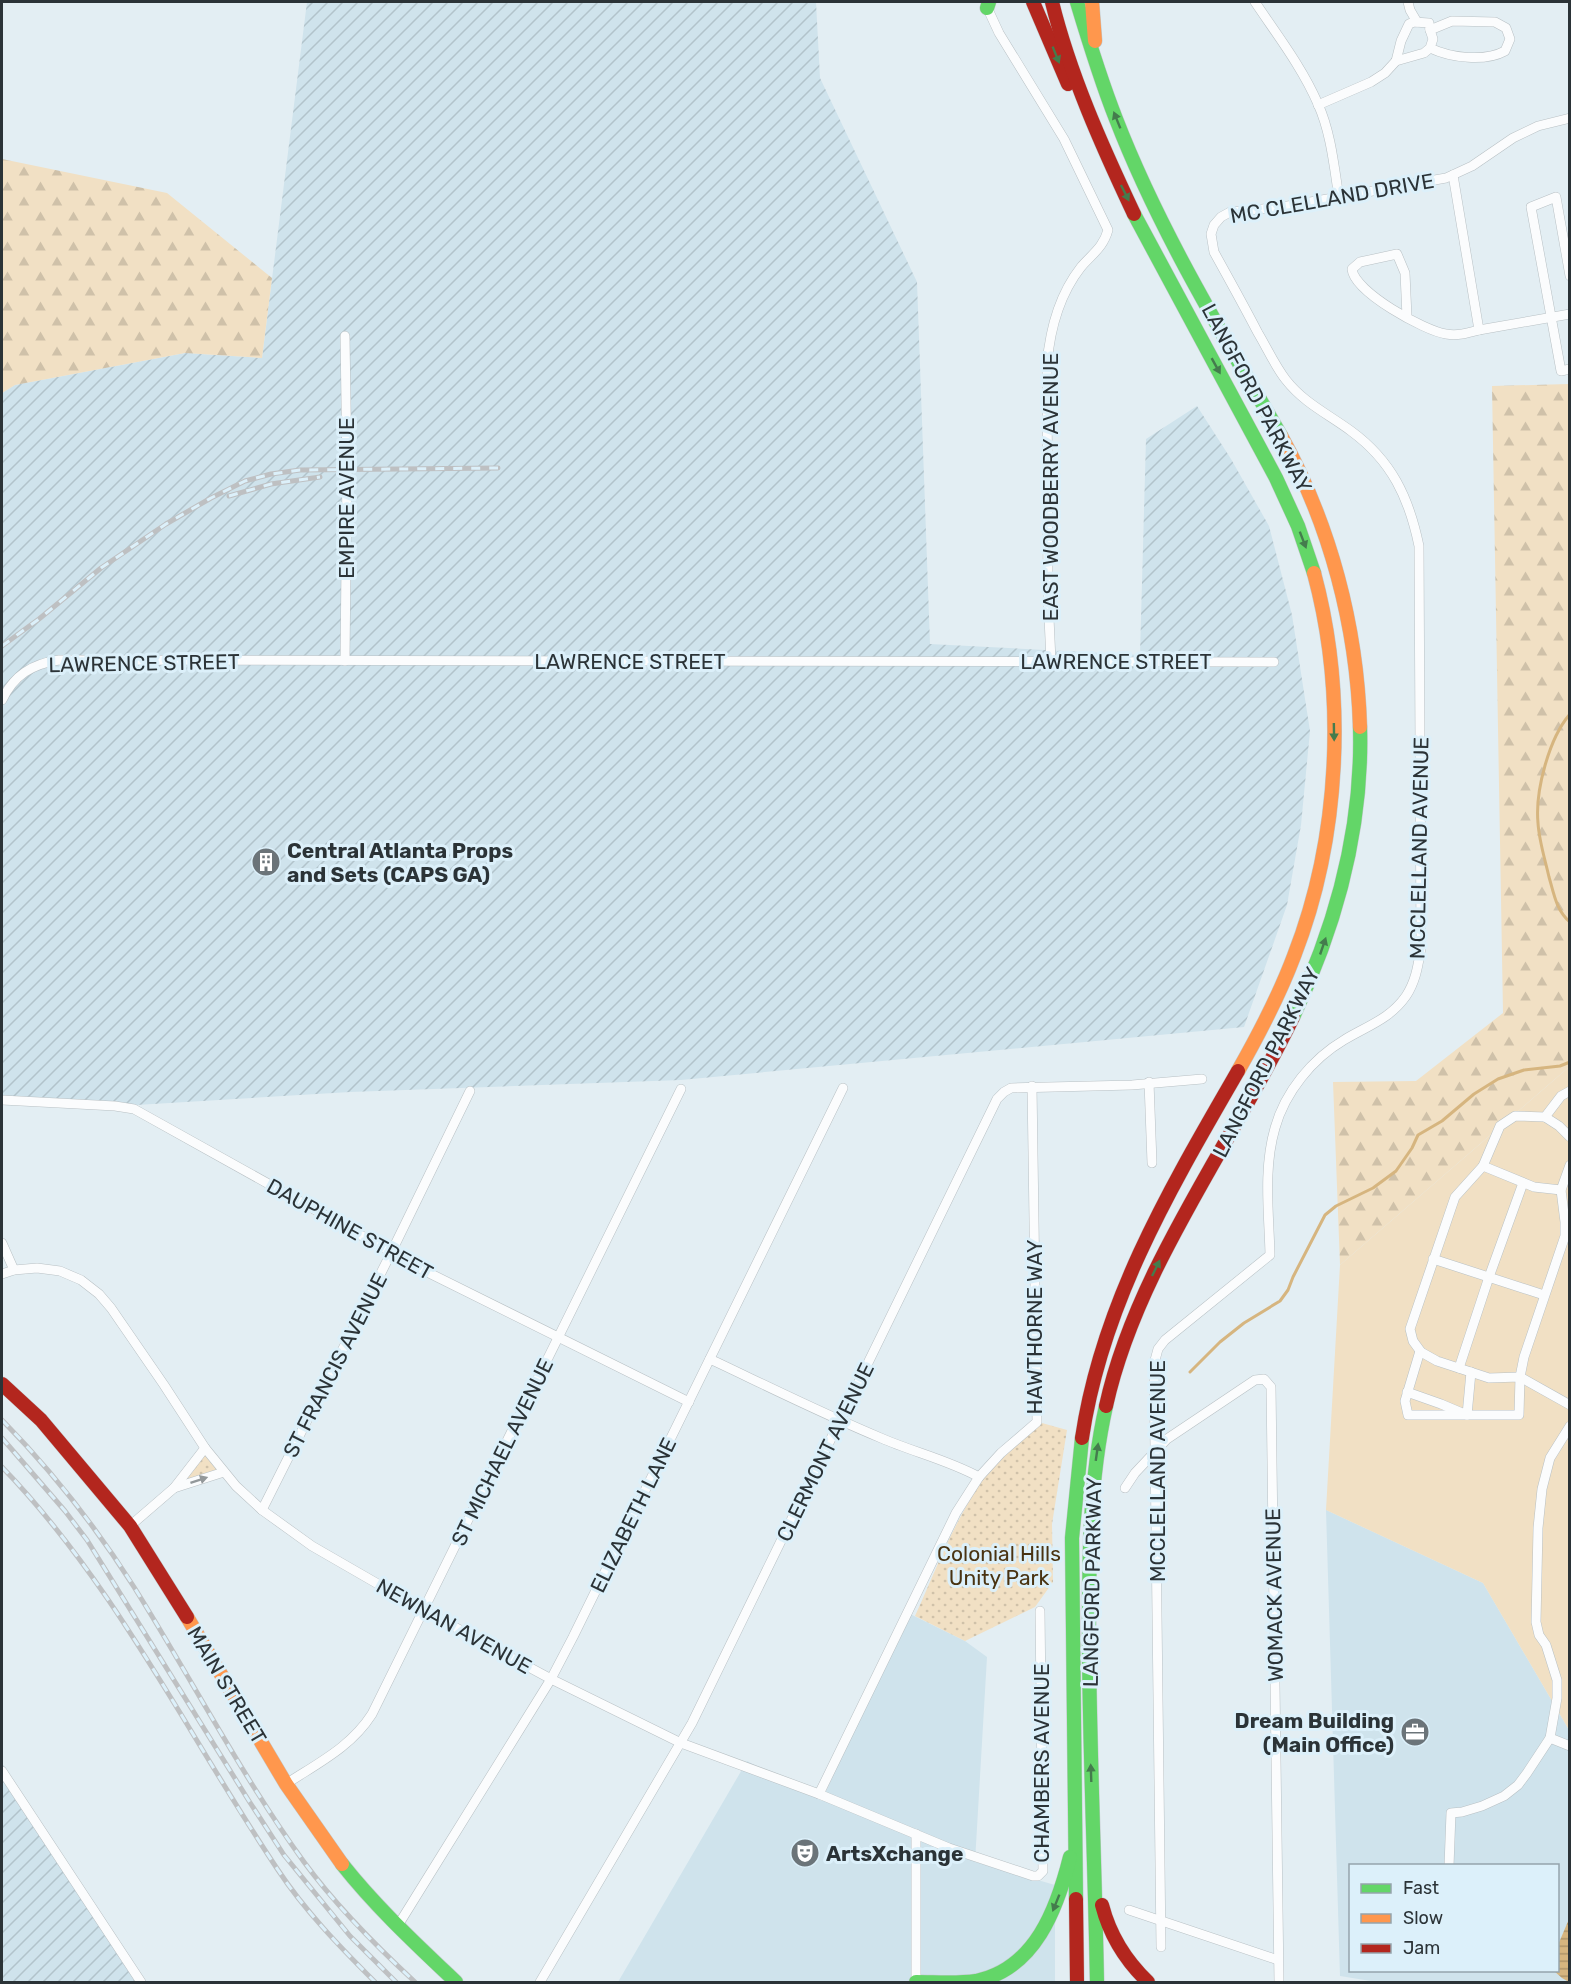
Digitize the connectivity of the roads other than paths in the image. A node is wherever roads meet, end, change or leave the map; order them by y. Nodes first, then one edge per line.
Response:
1 (1033, 2) edge
2 (1052, 2) edge
3 (1077, 2) edge
4 (1092, 2) edge
5 (1255, 2) edge
6 (1408, 2) edge
7 (987, 4) edge
8 (1417, 22) junction
9 (1430, 30) junction
10 (1430, 48) junction
11 (1396, 61) junction
12 (1098, 72) junction
13 (1318, 105) junction
14 (1569, 118) edge
15 (1113, 171) junction
16 (1453, 175) junction
17 (1339, 198) junction
18 (1569, 276) edge
19 (1230, 280) joint
20 (1569, 314) edge
21 (1407, 317) junction
22 (1550, 317) junction
23 (1479, 330) junction
24 (345, 336) dead end
25 (1569, 369) edge
26 (345, 661) junction
27 (1051, 662) junction
28 (1274, 662) dead end
29 (2, 700) edge
30 (1202, 1079) dead end
31 (1149, 1082) junction
32 (1032, 1086) junction
33 (843, 1088) dead end
34 (681, 1089) dead end
35 (470, 1091) dead end
36 (1569, 1091) edge
37 (2, 1100) edge
38 (1545, 1117) junction
39 (1569, 1137) edge
40 (1152, 1163) dead end
41 (1569, 1165) edge
42 (1483, 1166) junction
43 (1523, 1183) junction
44 (1561, 1190) junction
45 (2, 1243) edge
46 (391, 1252) junction
47 (1433, 1259) junction
48 (14, 1270) junction
49 (2, 1274) edge
50 (1489, 1277) junction
51 (1544, 1295) junction
52 (558, 1337) junction
53 (1420, 1351) junction
54 (710, 1359) junction
55 (1459, 1368) junction
56 (1471, 1372) junction
57 (1520, 1377) junction
58 (2, 1384) edge
59 (1407, 1392) junction
60 (689, 1402) junction
61 (1569, 1406) edge
62 (1467, 1415) junction
63 (841, 1421) junction
64 (1569, 1426) edge
65 (205, 1448) junction
66 (1155, 1451) junction
67 (224, 1472) junction
68 (979, 1477) junction
69 (174, 1488) junction
70 (1125, 1488) dead end
71 (262, 1510) junction
72 (130, 1526) junction
73 (423, 1610) junction
74 (1041, 1611) dead end
75 (551, 1679) junction
76 (1550, 1738) junction
77 (681, 1743) junction
78 (1569, 1746) edge
79 (2, 1771) edge
80 (286, 1784) junction
81 (819, 1794) junction
82 (1076, 1827) junction
83 (1093, 1831) junction
84 (916, 1834) junction
85 (1449, 1864) edge
86 (1004, 1866) joint
87 (1129, 1910) dead end
88 (1161, 1921) junction
89 (397, 1927) junction
90 (1161, 1947) dead end
91 (1278, 1960) junction
92 (916, 1982) edge
93 (141, 1983) edge
94 (456, 1983) edge
95 (540, 1983) edge
96 (1077, 1983) edge
97 (1097, 1983) edge
98 (1148, 1983) edge
99 (1279, 1983) edge

1 -> 15 main road
2 - 15 main road, LANGFORD PARKWAY
3 - 12 main road, LANGFORD PARKWAY
4 - 12 main road
5 - 13 street
6 - 8 street
7 - 27 street, EAST WOODBERRY AVENUE
8 - 9 street
8 - 11 street
9 - 10 street
9 - 10 street
10 - 11 street
11 - 13 street
83 -> 12 main road, LANGFORD PARKWAY
13 - 17 street
14 - 16 street, MC CLELLAND DRIVE
15 -> 82 main road, LANGFORD PARKWAY
16 - 17 street, MC CLELLAND DRIVE
16 - 23 street
17 - 19 street, MC CLELLAND DRIVE
18 - 22 street
19 - 66 street, MCCLELLAND AVENUE
20 - 22 street
21 - 21 street
21 - 23 street
22 - 23 street
22 - 25 street
24 - 26 street, EMPIRE AVENUE
26 - 27 street, LAWRENCE STREET
26 - 29 street, LAWRENCE STREET
27 - 28 street, LAWRENCE STREET
30 - 31 street, CLERMONT AVENUE
31 - 32 street, CLERMONT AVENUE
31 - 40 street
32 - 63 street, CLERMONT AVENUE
32 - 68 street, HAWTHORNE WAY
33 - 54 street, ELIZABETH LANE
34 - 52 street, ST MICHAEL AVENUE
35 - 46 street, ST FRANCIS AVENUE
36 - 38 street
37 - 46 street, DAUPHINE STREET
38 - 39 street
38 - 42 street
41 - 44 street
42 - 43 street
42 - 47 street
43 - 44 street
43 - 50 street
44 - 51 street
45 - 48 street
46 - 52 street, DAUPHINE STREET
46 - 71 street, ST FRANCIS AVENUE
47 - 50 street
47 - 53 street
48 - 49 street, NEWNAN AVENUE
48 - 65 street, NEWNAN AVENUE
50 - 51 street
50 - 55 street
51 - 57 street
52 - 60 street, DAUPHINE STREET
52 - 73 street, ST MICHAEL AVENUE
53 - 55 street
53 - 59 street
54 - 60 street, ELIZABETH LANE
54 - 63 street
55 - 56 street
56 - 57 street
56 - 62 street
57 - 61 street
57 - 62 street
58 - 72 main road, MAIN STREET
59 - 62 street
59 - 62 street
60 - 75 street, ELIZABETH LANE
63 - 68 street
63 - 77 street, CLERMONT AVENUE
64 - 76 street
65 - 67 street, NEWNAN AVENUE
65 - 69 street
66 - 70 street
66 - 88 street, MCCLELLAND AVENUE
66 - 91 street, WOMACK AVENUE
69 -> 67 street
67 - 71 street, NEWNAN AVENUE
68 - 81 street, HAWTHORNE WAY
69 - 72 street
71 - 73 street, NEWNAN AVENUE
72 - 80 main road, MAIN STREET
73 - 75 street, NEWNAN AVENUE
73 - 80 street, ST MICHAEL AVENUE
74 - 86 street, CHAMBERS AVENUE
75 - 77 street, NEWNAN AVENUE
75 - 89 street, ELIZABETH LANE
76 - 78 street
76 - 85 street
77 - 81 street, NEWNAN AVENUE
77 - 95 street, CLERMONT AVENUE
79 - 93 street
80 - 89 main road, MAIN STREET
81 - 84 street, NEWNAN AVENUE
82 -> 92 main road
82 - 96 main road, LANGFORD PARKWAY
83 - 97 main road, LANGFORD PARKWAY
83 - 98 main road
84 - 86 street, NEWNAN AVENUE
84 - 92 street
87 - 88 street
88 - 90 street, MCCLELLAND AVENUE
88 - 91 street
89 - 94 main road, MAIN STREET
91 - 99 street, WOMACK AVENUE

